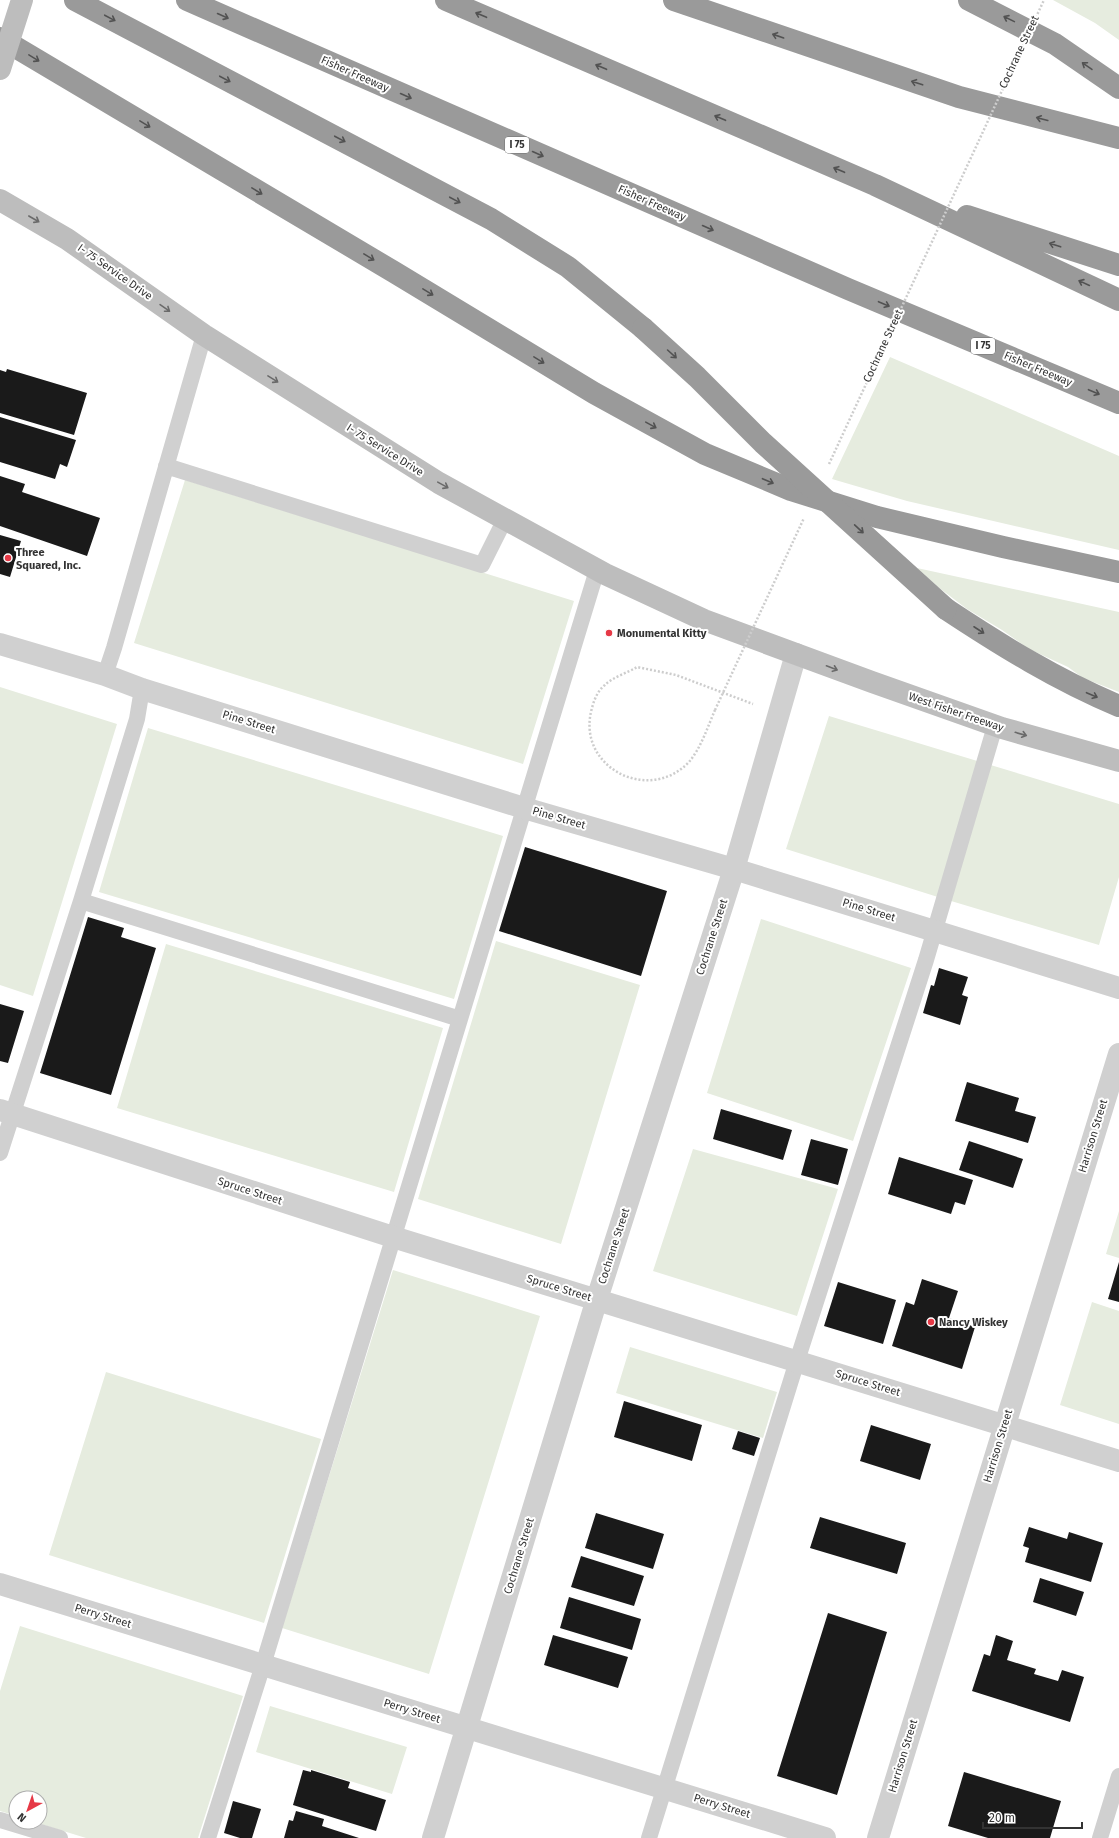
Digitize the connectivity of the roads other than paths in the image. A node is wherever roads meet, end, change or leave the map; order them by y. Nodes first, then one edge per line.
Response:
1 (22, 0) edge
2 (75, 0) edge
3 (187, 0) edge
4 (446, 0) edge
5 (674, 0) edge
6 (969, 0) edge
7 (0, 38) edge
8 (0, 69) edge
9 (1119, 88) edge
10 (1119, 138) edge
11 (875, 185) junction
12 (0, 200) edge
13 (1119, 265) edge
14 (1119, 300) edge
15 (204, 335) junction
16 (1119, 403) edge
17 (166, 466) junction
18 (505, 519) junction
19 (597, 570) junction
20 (1119, 572) edge
21 (0, 644) edge
22 (796, 654) junction
23 (105, 675) junction
24 (142, 689) junction
25 (1119, 706) edge
26 (995, 726) junction
27 (1119, 760) edge
28 (524, 808) junction
29 (734, 869) junction
30 (81, 901) junction
31 (935, 930) junction
32 (1119, 988) edge
33 (460, 1019) junction
34 (1119, 1054) edge
35 (6, 1112) edge
36 (0, 1153) edge
37 (393, 1237) junction
38 (597, 1300) junction
39 (796, 1361) junction
40 (1004, 1425) junction
41 (1119, 1461) edge
42 (0, 1584) edge
43 (263, 1665) junction
44 (466, 1727) junction
45 (1119, 1776) edge
46 (664, 1788) junction
47 (0, 1820) edge
48 (60, 1838) edge
49 (208, 1838) edge
50 (433, 1838) edge
51 (649, 1838) edge
52 (825, 1838) edge
53 (878, 1838) edge
54 (1100, 1838) edge

1 - 8 street, bridge
2 -> 25 highway, bridge
3 -> 16 highway, Fisher Freeway / I 75
11 -> 4 highway
10 -> 5 highway
9 -> 6 highway
7 -> 20 highway
13 -> 11 highway
14 -> 11 highway
12 -> 15 street, I- 75 Service Drive
15 - 17 lane
15 -> 18 street, I- 75 Service Drive
17 - 18 lane
17 - 23 lane
18 - 19 street, I- 75 Service Drive
19 - 22 street, I- 75 Service Drive
19 - 28 lane
21 - 23 street, Pine Street
22 -> 26 street, West Fisher Freeway
22 - 29 street, Cochrane Street
23 - 24 street, Pine Street
24 - 28 street, Pine Street
24 - 30 lane
26 -> 27 street, West Fisher Freeway
26 - 31 lane
28 - 29 street, Pine Street
28 - 33 lane
29 - 31 street, Pine Street
29 - 38 street, Cochrane Street
30 - 33 lane
30 - 35 lane
31 - 32 street, Pine Street
31 - 39 lane
33 - 37 lane
34 - 40 street, Harrison Street
35 - 36 lane
35 - 37 street, Spruce Street
37 - 38 street, Spruce Street
37 - 43 lane
38 - 39 street, Spruce Street
38 - 44 street, Cochrane Street
39 - 40 street, Spruce Street
39 - 46 lane
40 - 41 street, Spruce Street
40 - 53 street, Harrison Street
42 - 43 street, Perry Street
43 - 44 street, Perry Street
43 - 49 lane
44 - 46 street, Perry Street
44 - 50 street, Cochrane Street
45 - 54 lane
46 - 51 lane
46 - 52 street, Perry Street
47 - 48 lane

